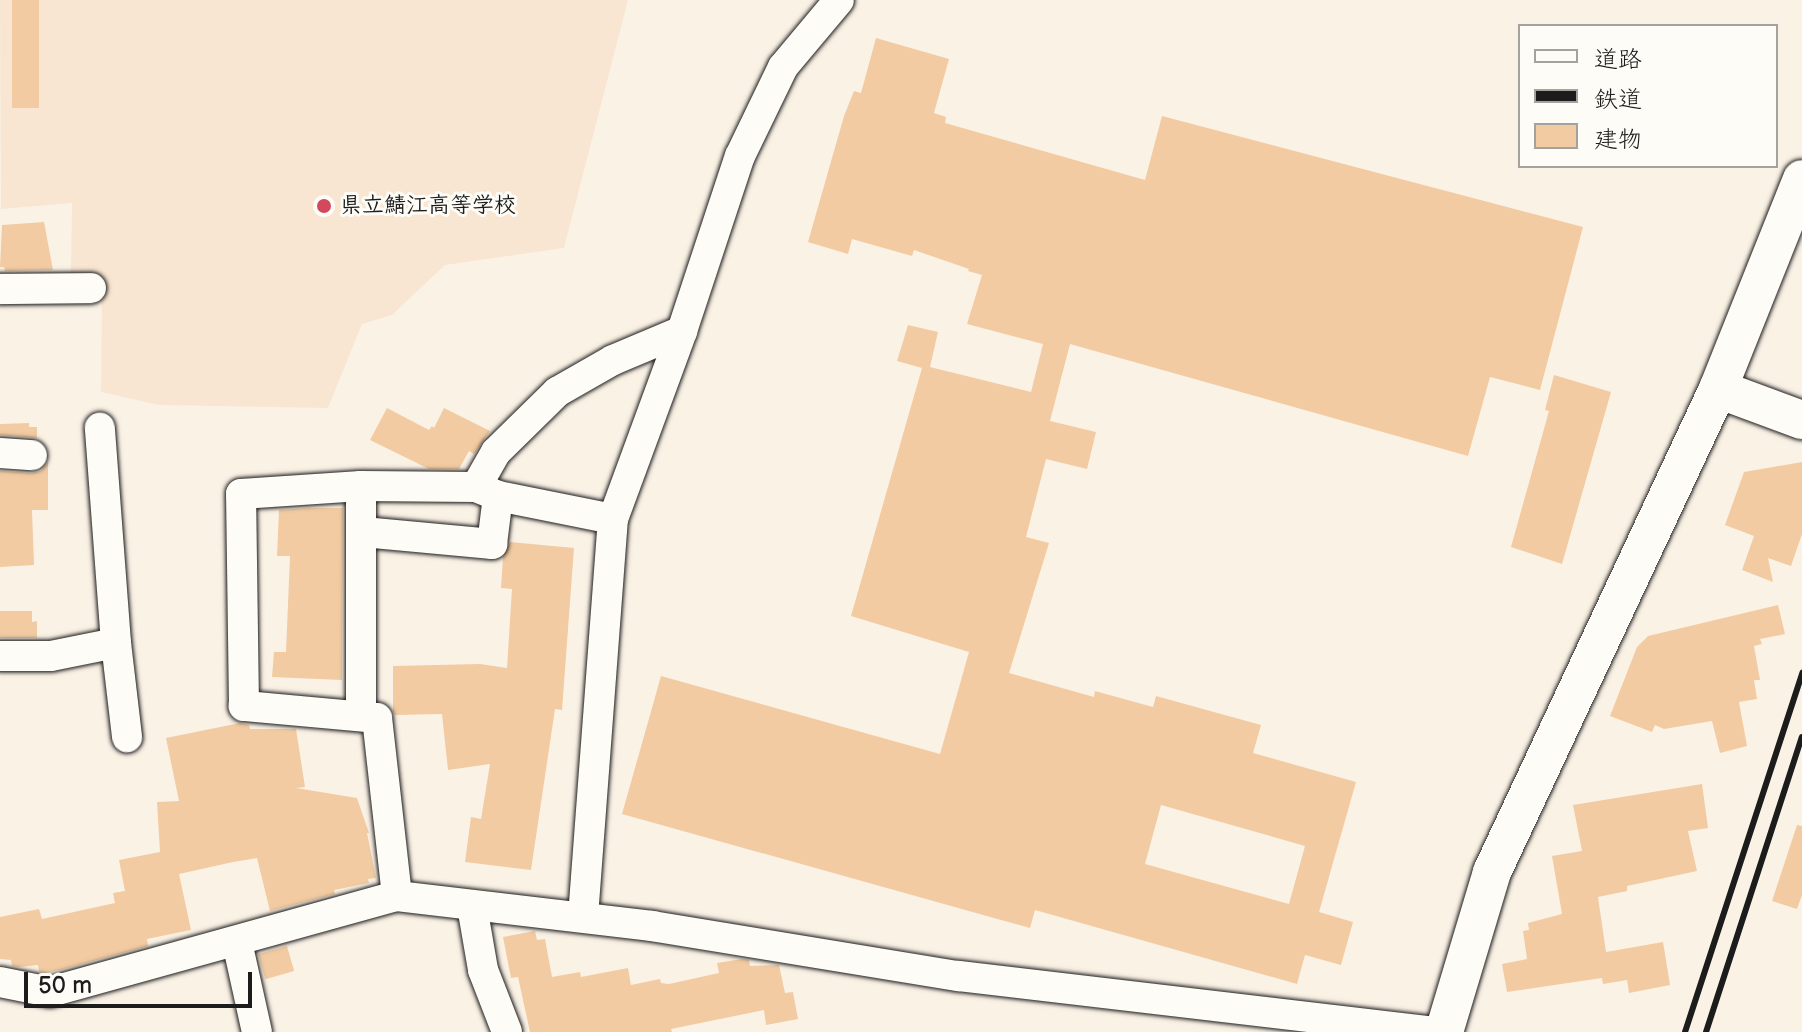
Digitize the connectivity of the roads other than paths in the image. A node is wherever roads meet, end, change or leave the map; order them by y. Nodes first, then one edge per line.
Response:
1 (839, 0) edge
2 (1802, 179) edge
3 (91, 288) dead end
4 (0, 289) edge
5 (682, 331) junction
6 (1718, 389) junction
7 (1802, 420) edge
8 (100, 428) dead end
9 (0, 453) edge
10 (32, 455) dead end
11 (361, 486) junction
12 (487, 491) junction
13 (613, 519) junction
14 (363, 532) junction
15 (116, 643) junction
16 (0, 656) edge
17 (361, 716) junction
18 (127, 737) dead end
19 (397, 896) junction
20 (472, 906) junction
21 (583, 917) junction
22 (237, 942) junction
23 (0, 982) edge
24 (257, 1032) edge
25 (507, 1032) edge
26 (1435, 1032) edge
27 (1444, 1032) edge

1 - 5 street
2 - 6 street
3 - 4 street
5 - 12 street
5 - 13 street
6 - 7 street
6 - 27 street
8 - 15 street
9 - 10 street
11 - 12 street
11 - 14 street
11 - 17 street
12 - 13 street
12 - 14 street
13 - 21 street
14 - 17 street
15 - 16 street
15 - 18 street
17 - 19 street
19 - 20 street
19 - 22 street
20 - 21 street
20 - 25 street
21 - 26 street
22 - 23 street
22 - 24 street

